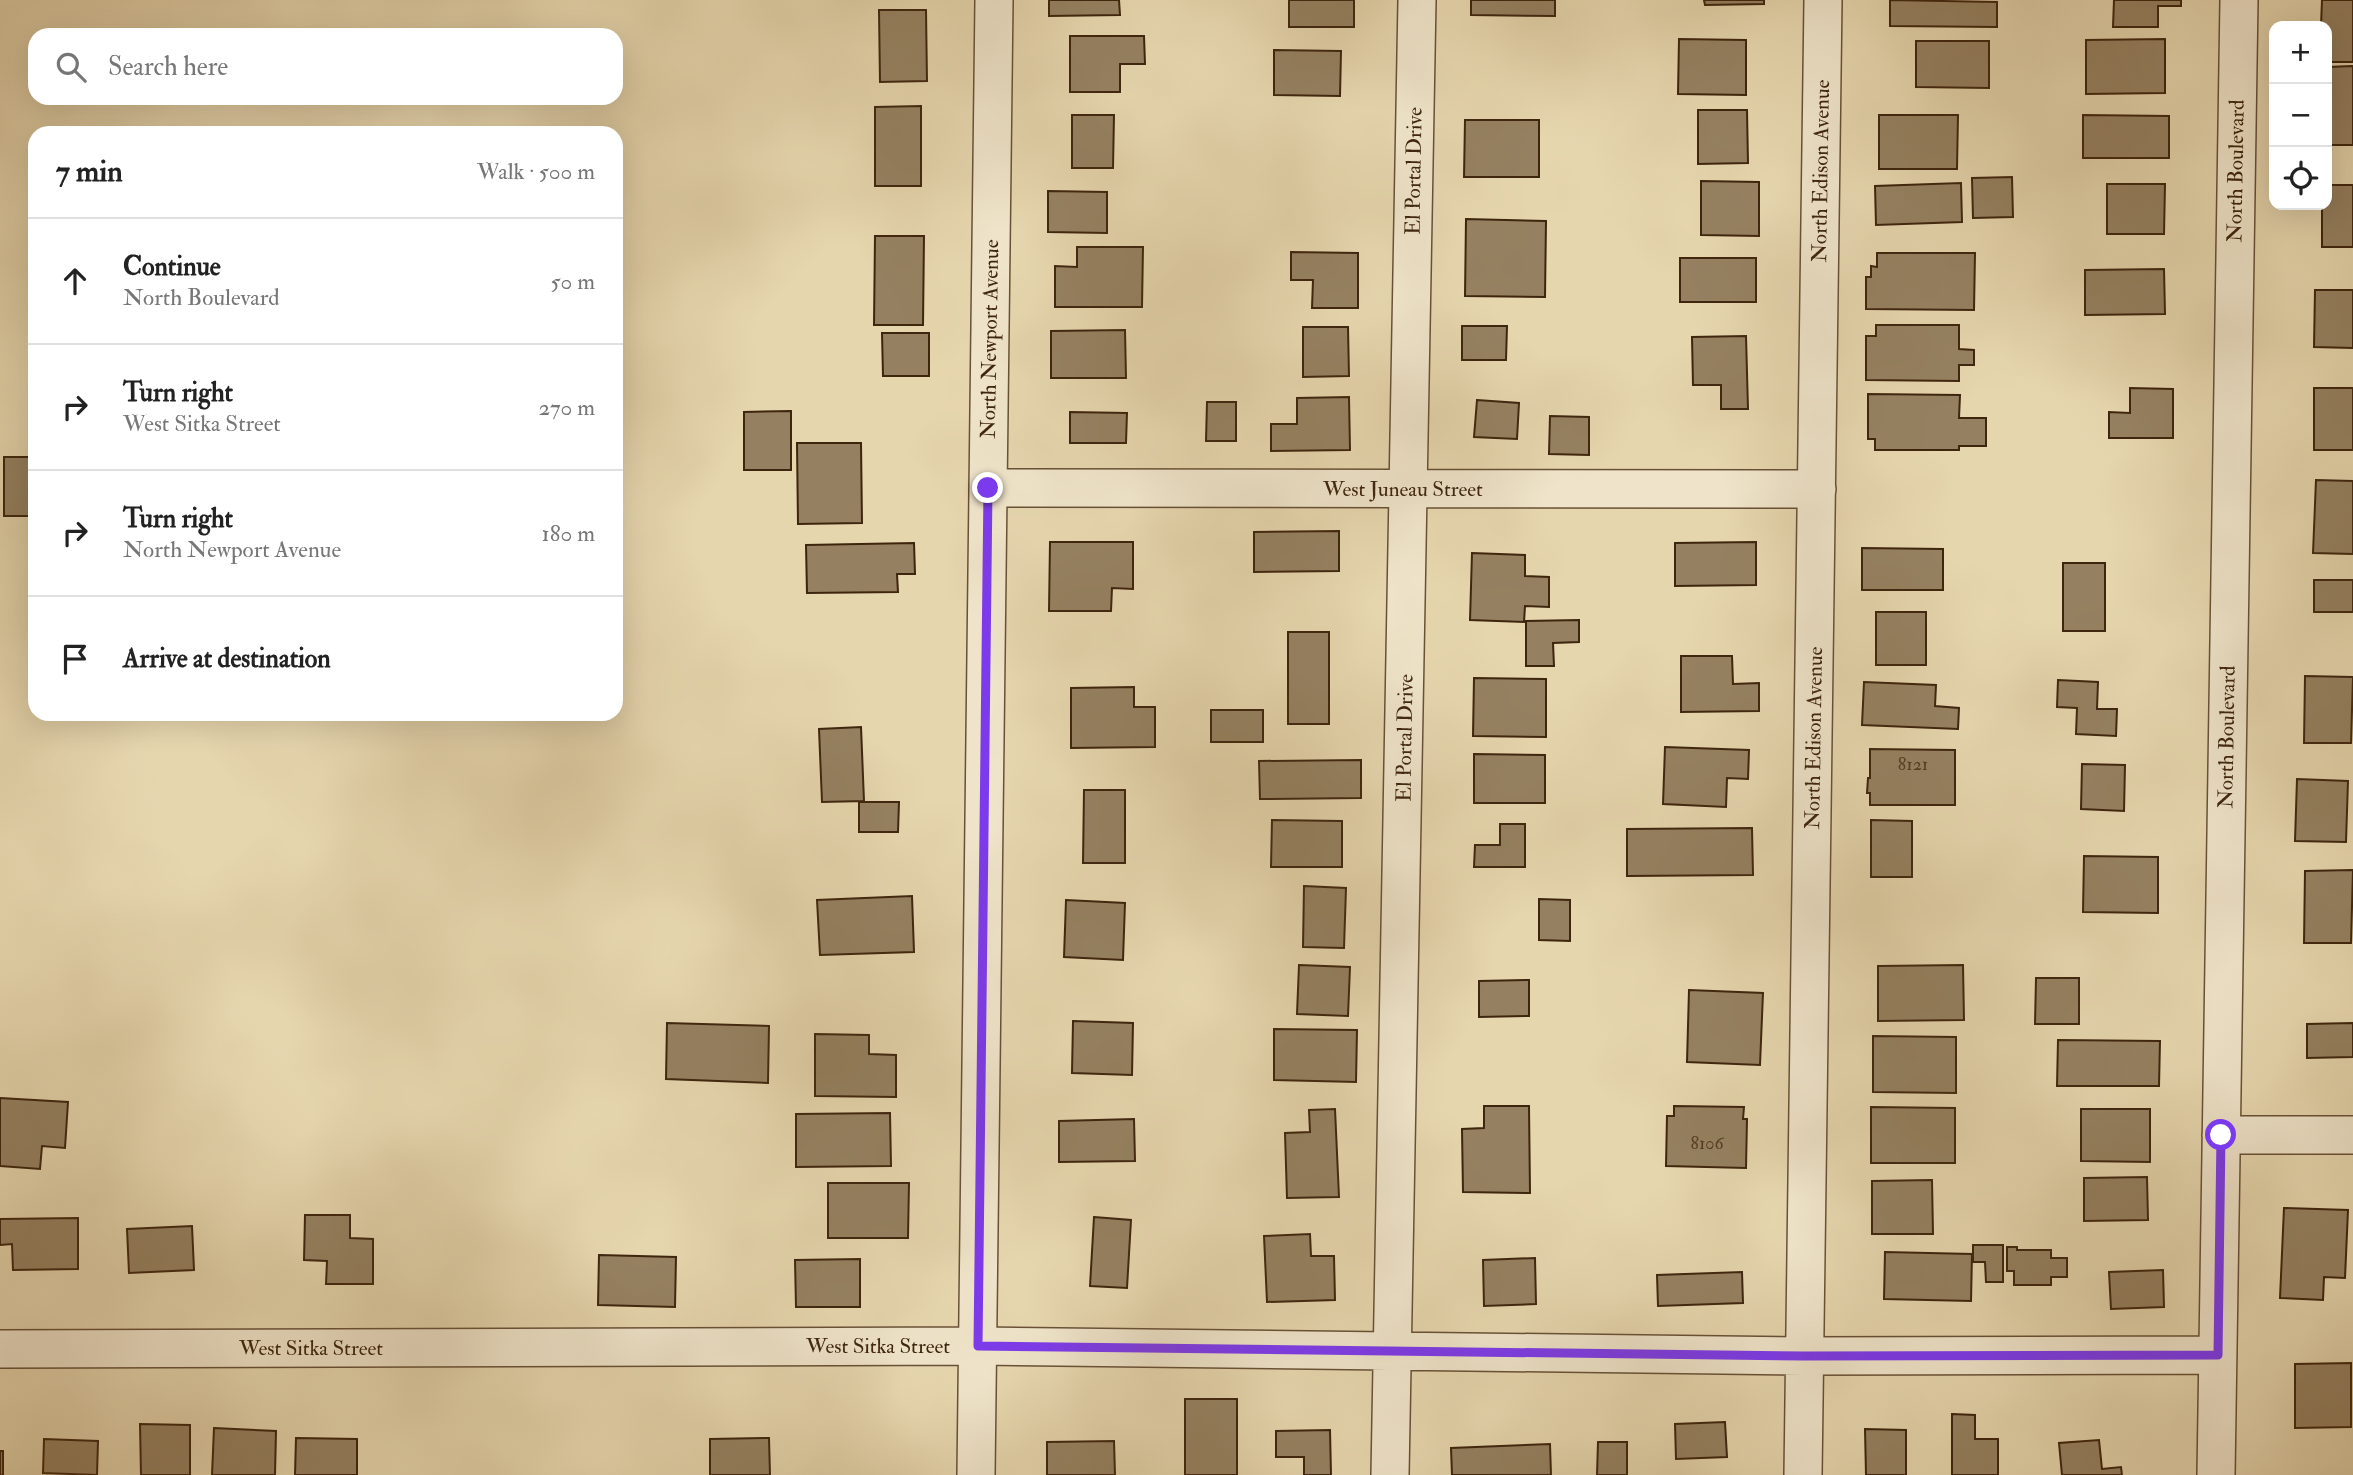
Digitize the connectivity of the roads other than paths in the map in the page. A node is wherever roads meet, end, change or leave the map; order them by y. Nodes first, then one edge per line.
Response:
1 (994, 0) edge
2 (1417, 0) edge
3 (1823, 0) edge
4 (2239, 0) edge
5 (988, 488) junction
6 (1409, 489) junction
7 (1817, 489) junction
8 (2221, 1135) junction
9 (2353, 1135) edge
10 (978, 1346) junction
11 (0, 1349) edge
12 (1394, 1352) junction
13 (2218, 1355) junction
14 (1804, 1356) junction
15 (976, 1475) edge
16 (1390, 1475) edge
17 (1803, 1475) edge
18 (2216, 1475) edge

1 - 5 street, North Newport Avenue
2 - 6 street, El Portal Drive
3 - 7 street, North Edison Avenue
4 - 8 street, North Boulevard
5 - 6 street, West Juneau Street
5 - 10 street, North Newport Avenue
6 - 7 street, West Juneau Street
6 - 12 street, El Portal Drive
7 - 14 street, North Edison Avenue
8 - 9 street
8 - 13 street, North Boulevard
10 - 11 street, West Sitka Street
10 - 12 street, West Sitka Street
10 - 15 street, North Newport Avenue
12 - 14 street, West Sitka Street
12 - 16 street, El Portal Drive
13 - 14 street, West Sitka Street
13 - 18 street, North Boulevard
14 - 17 street, North Edison Avenue

